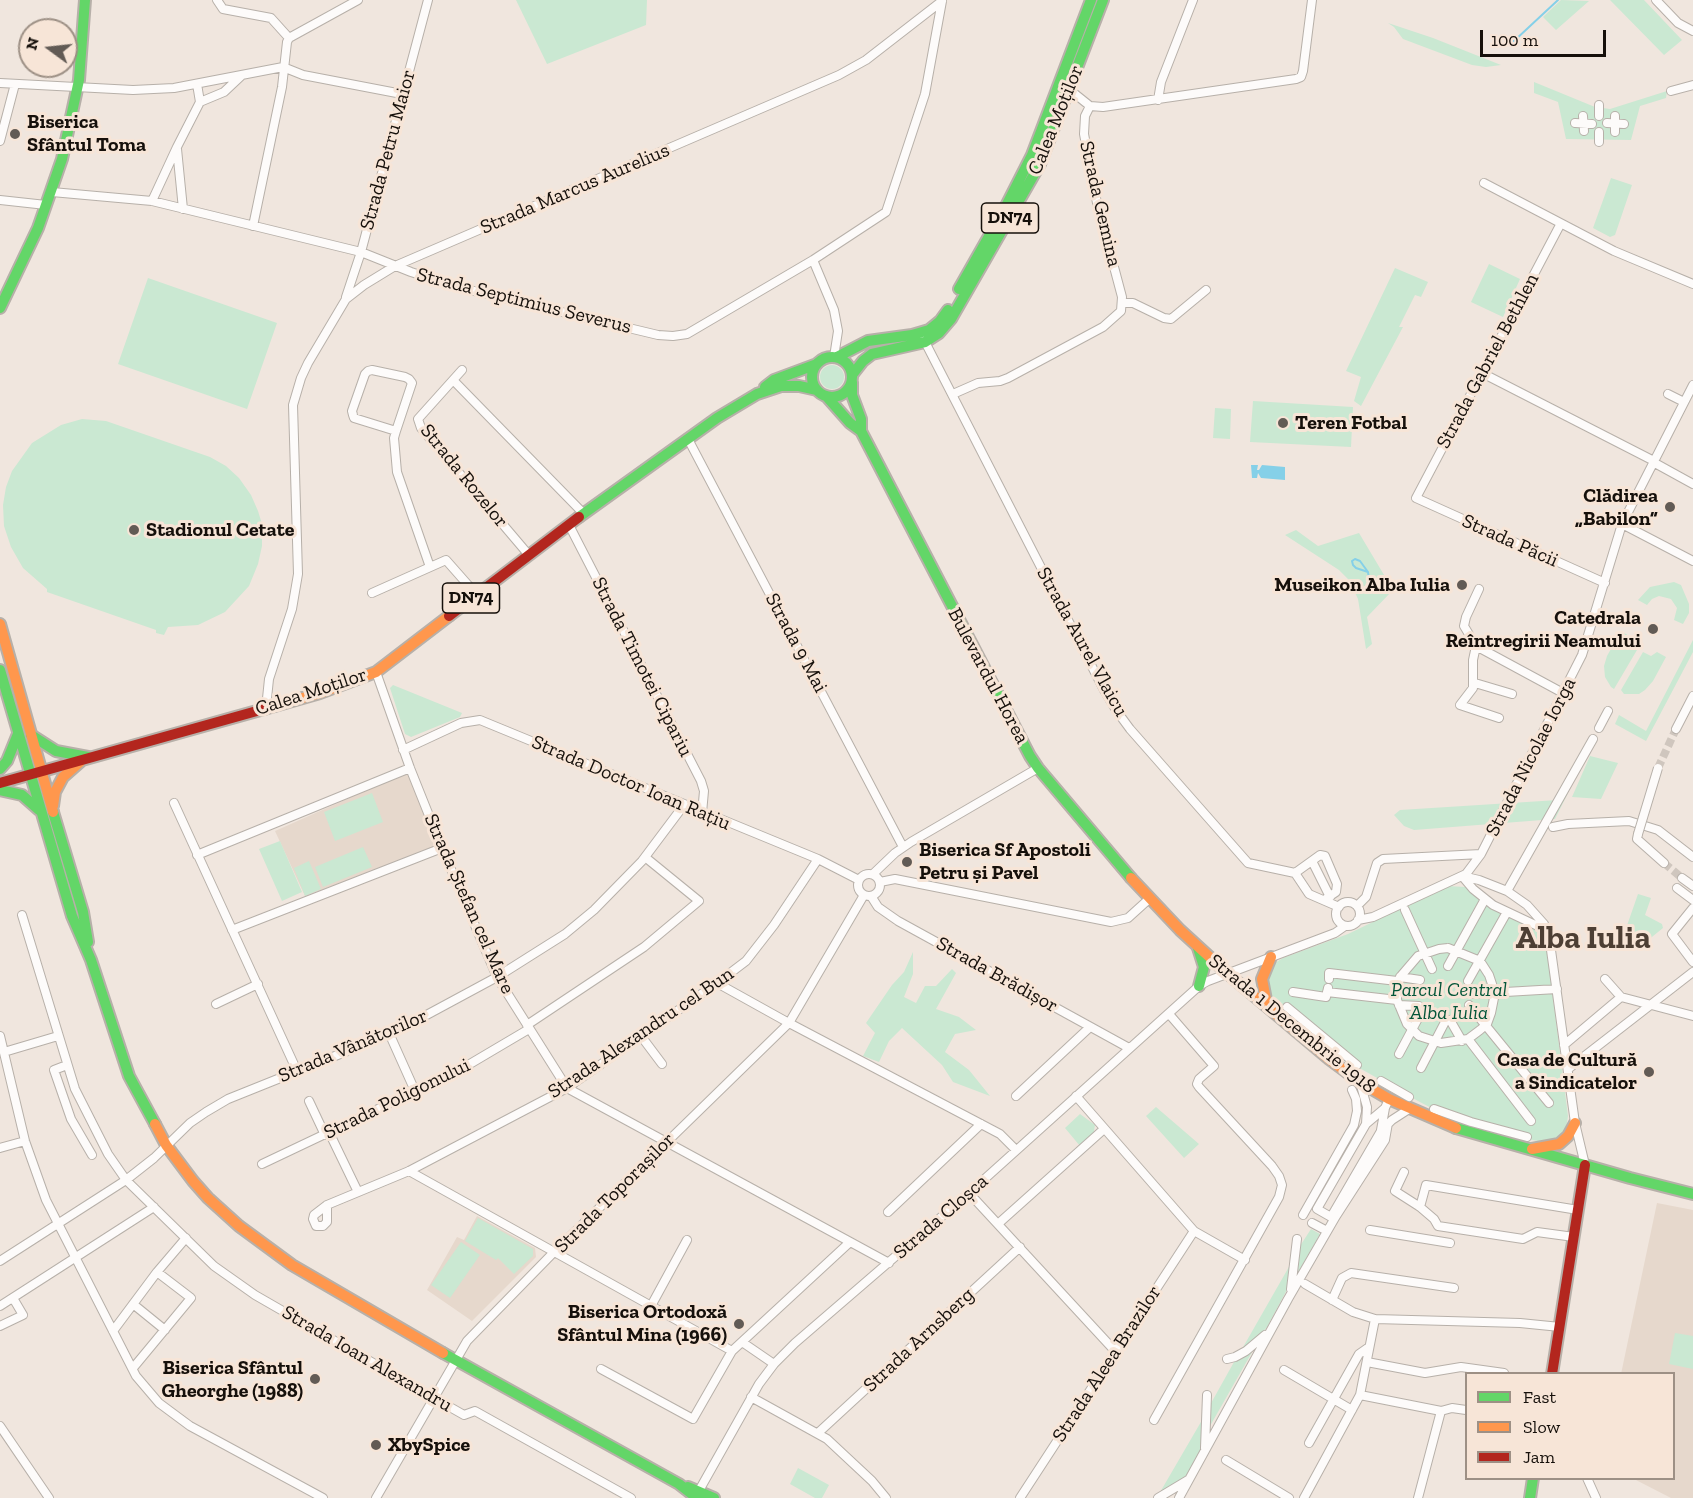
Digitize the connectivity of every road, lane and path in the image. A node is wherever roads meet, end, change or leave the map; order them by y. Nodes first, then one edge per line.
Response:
1 (85, 0) edge
2 (217, 0) edge
3 (358, 0) edge
4 (428, 0) edge
5 (1090, 0) edge
6 (1102, 0) edge
7 (1193, 0) edge
8 (1312, 0) edge
9 (1656, 0) edge
10 (943, 1) edge
11 (1693, 31) edge
12 (289, 38) junction
13 (283, 67) junction
14 (241, 75) junction
15 (0, 83) edge
16 (15, 84) junction
17 (197, 84) junction
18 (1693, 85) edge
19 (77, 88) junction
20 (1671, 91) dead end
21 (1068, 92) junction
22 (402, 94) junction
23 (1158, 100) junction
24 (200, 102) junction
25 (1599, 105) dead end
26 (1090, 106) junction
27 (1599, 116) dead end
28 (1613, 124) dead end
29 (1624, 124) dead end
30 (1599, 132) dead end
31 (0, 141) edge
32 (1599, 142) dead end
33 (177, 147) junction
34 (1484, 183) dead end
35 (52, 192) junction
36 (0, 200) edge
37 (152, 201) junction
38 (46, 205) junction
39 (183, 209) junction
40 (1560, 225) junction
41 (253, 226) junction
42 (361, 252) junction
43 (813, 260) junction
44 (395, 266) junction
45 (1693, 284) edge
46 (1206, 290) dead end
47 (346, 299) junction
48 (1123, 303) junction
49 (0, 308) edge
50 (922, 337) junction
51 (835, 357) junction
52 (818, 364) junction
53 (462, 370) dead end
54 (1482, 373) junction
55 (852, 379) junction
56 (453, 380) junction
57 (1693, 386) edge
58 (817, 390) junction
59 (758, 394) junction
60 (953, 394) junction
61 (1668, 394) dead end
62 (827, 397) junction
63 (1684, 402) junction
64 (396, 431) junction
65 (861, 431) junction
66 (688, 439) junction
67 (1654, 461) junction
68 (1693, 484) edge
69 (1416, 498) joint
70 (584, 514) junction
71 (1622, 524) junction
72 (569, 525) junction
73 (528, 554) junction
74 (1693, 561) edge
75 (430, 567) junction
76 (1605, 583) junction
77 (1479, 589) dead end
78 (372, 593) dead end
79 (476, 594) junction
80 (0, 624) edge
81 (1476, 646) junction
82 (0, 670) edge
83 (376, 672) junction
84 (1475, 683) junction
85 (1563, 693) junction
86 (1512, 694) dead end
87 (1693, 696) edge
88 (266, 708) junction
89 (1608, 711) dead end
90 (1498, 718) dead end
91 (1599, 728) dead end
92 (1676, 729) tunnel mouth
93 (18, 734) junction
94 (30, 734) junction
95 (1593, 739) dead end
96 (403, 750) junction
97 (88, 758) junction
98 (410, 768) junction
99 (1038, 768) junction
100 (1658, 768) tunnel mouth
101 (0, 769) edge
102 (42, 771) junction
103 (30, 775) junction
104 (0, 783) edge
105 (0, 790) edge
106 (174, 804) dead end
107 (684, 805) junction
108 (46, 812) junction
109 (702, 813) junction
110 (1553, 826) dead end
111 (903, 847) junction
112 (442, 848) junction
113 (1482, 851) junction
114 (197, 855) junction
115 (645, 857) junction
116 (1693, 857) edge
117 (818, 859) junction
118 (1312, 861) junction
119 (1664, 863) tunnel mouth
120 (1295, 873) junction
121 (1466, 873) junction
122 (873, 874) junction
123 (859, 879) junction
124 (1479, 880) junction
125 (880, 882) junction
126 (1677, 888) tunnel mouth
127 (1473, 889) junction
128 (1508, 889) junction
129 (868, 896) junction
130 (1327, 898) junction
131 (1149, 899) junction
132 (1485, 899) junction
133 (1693, 900) edge
134 (1527, 905) junction
135 (1357, 906) junction
136 (1339, 907) junction
137 (1693, 908) edge
138 (1405, 910) dead end
139 (1507, 912) junction
140 (22, 915) dead end
141 (1520, 917) junction
142 (1359, 920) junction
143 (1345, 926) junction
144 (232, 930) junction
145 (1547, 931) junction
146 (1197, 947) junction
147 (1456, 950) junction
148 (1424, 953) junction
149 (1271, 957) junction
150 (1480, 961) junction
151 (1693, 962) edge
152 (1448, 966) dead end
153 (1432, 969) dead end
154 (1693, 972) edge
155 (1227, 973) junction
156 (497, 977) junction
157 (1399, 979) junction
158 (1605, 979) dead end
159 (1420, 980) dead end
160 (1468, 981) dead end
161 (717, 983) junction
162 (258, 984) junction
163 (1199, 986) junction
164 (1328, 986) junction
165 (1557, 988) junction
166 (1293, 992) dead end
167 (1495, 993) junction
168 (1471, 994) dead end
169 (1618, 994) junction
170 (1398, 1002) junction
171 (216, 1004) dead end
172 (1654, 1004) junction
173 (1267, 1005) junction
174 (1469, 1005) dead end
175 (1287, 1007) dead end
176 (1169, 1014) junction
177 (1693, 1016) edge
178 (789, 1023) junction
179 (1487, 1024) junction
180 (528, 1027) junction
181 (1090, 1027) junction
182 (1412, 1030) junction
183 (389, 1033) junction
184 (58, 1036) junction
185 (641, 1036) junction
186 (0, 1037) edge
187 (1465, 1040) junction
188 (1435, 1042) junction
189 (1564, 1045) junction
190 (1129, 1048) junction
191 (4, 1052) junction
192 (1399, 1054) dead end
193 (662, 1064) dead end
194 (67, 1065) junction
195 (1357, 1065) dead end
196 (1421, 1068) dead end
197 (1568, 1069) junction
198 (297, 1071) junction
199 (1382, 1081) dead end
200 (1356, 1086) junction
201 (567, 1088) junction
202 (415, 1091) junction
203 (1016, 1096) dead end
204 (1076, 1096) junction
205 (1408, 1097) dead end
206 (309, 1101) dead end
207 (1549, 1103) dead end
208 (1387, 1104) junction
209 (1409, 1109) junction
210 (1434, 1109) dead end
211 (1531, 1121) dead end
212 (1388, 1123) junction
213 (1575, 1123) junction
214 (981, 1124) junction
215 (1366, 1124) junction
216 (1104, 1129) junction
217 (1381, 1131) junction
218 (327, 1134) junction
219 (1527, 1137) dead end
220 (25, 1141) junction
221 (665, 1143) junction
222 (166, 1145) junction
223 (0, 1148) edge
224 (1016, 1150) junction
225 (1530, 1150) junction
226 (92, 1155) dead end
227 (262, 1164) dead end
228 (1585, 1165) junction
229 (409, 1171) junction
230 (1404, 1172) dead end
231 (126, 1180) junction
232 (358, 1192) junction
233 (969, 1193) junction
234 (1693, 1194) edge
235 (154, 1207) junction
236 (1420, 1207) junction
237 (1578, 1210) junction
238 (888, 1212) dead end
239 (322, 1214) dead end
240 (1303, 1215) dead end
241 (57, 1223) junction
242 (999, 1223) junction
243 (1312, 1223) dead end
244 (1438, 1226) junction
245 (1370, 1230) dead end
246 (1194, 1231) junction
247 (1327, 1232) junction
248 (1574, 1237) junction
249 (186, 1238) junction
250 (1297, 1239) dead end
251 (687, 1240) dead end
252 (1436, 1240) junction
253 (850, 1242) junction
254 (1450, 1243) dead end
255 (1020, 1247) junction
256 (554, 1252) junction
257 (75, 1258) junction
258 (1245, 1260) junction
259 (0, 1261) edge
260 (889, 1263) junction
261 (157, 1272) junction
262 (1305, 1284) dead end
263 (1454, 1288) dead end
264 (12, 1298) junction
265 (1288, 1299) junction
266 (1332, 1300) junction
267 (133, 1305) junction
268 (0, 1306) edge
269 (651, 1306) junction
270 (1375, 1319) junction
271 (1274, 1325) junction
272 (0, 1326) edge
273 (1560, 1327) junction
274 (165, 1330) junction
275 (113, 1331) junction
276 (742, 1342) junction
277 (1370, 1347) junction
278 (732, 1351) junction
279 (1115, 1351) junction
280 (1227, 1359) dead end
281 (455, 1360) junction
282 (1366, 1362) junction
283 (774, 1364) junction
284 (133, 1368) junction
285 (601, 1369) dead end
286 (1284, 1370) dead end
287 (1497, 1372) edge
288 (1552, 1372) edge
289 (1207, 1395) dead end
290 (1360, 1395) junction
291 (751, 1397) junction
292 (434, 1398) junction
293 (1333, 1399) junction
294 (1352, 1410) junction
295 (1465, 1410) edge
296 (1441, 1411) junction
297 (1154, 1420) dead end
298 (0, 1426) edge
299 (819, 1433) junction
300 (1309, 1443) dead end
301 (1204, 1451) junction
302 (1226, 1460) dead end
303 (1189, 1480) junction
304 (1533, 1480) edge
305 (1587, 1480) edge
306 (697, 1495) edge
307 (49, 1498) edge
308 (322, 1498) edge
309 (376, 1498) edge
310 (631, 1498) edge
311 (714, 1498) edge
312 (886, 1498) edge
313 (1020, 1498) edge
314 (1158, 1498) edge
315 (1179, 1498) edge
316 (1289, 1498) edge
317 (1304, 1498) edge
318 (1418, 1498) edge
319 (1530, 1498) edge
320 (1596, 1498) edge

1 - 19 main road
2 - 12 street
3 - 12 street
4 - 22 street, Strada Petru Maior
5 - 50 main road, Calea Moților / DN74
6 - 21 main road, Calea Moților / DN74
7 - 23 street
8 - 23 street
9 - 11 street
10 - 43 street, Strada Septimius Severus
10 - 44 street, Strada Marcus Aurelius
12 - 13 street
13 - 14 street
13 - 22 street
13 - 41 street
14 - 17 street
14 - 24 street
15 - 16 street
16 - 19 street
16 - 31 street
17 - 19 street
17 - 24 street
18 - 20 street
19 - 35 main road
21 - 26 street
21 - 50 main road, Calea Moților / DN74
22 - 42 street, Strada Petru Maior
23 - 26 street
24 - 33 street
25 - 27 street
26 - 48 street, Strada Gemina
28 - 29 street
30 - 32 street
33 - 37 street
33 - 39 street
34 - 40 street
35 - 37 street
35 - 38 main road
36 - 38 street
37 - 39 street
38 - 49 main road
39 - 41 street
40 - 45 street
40 - 54 street, Strada Gabriel Bethlen
41 - 42 street
42 - 44 street
42 - 47 street, Strada Petru Maior
43 - 44 street, Strada Septimius Severus
43 - 51 street
44 - 47 street, Strada Septimius Severus
46 - 48 street
47 - 88 street, Strada Septimius Severus
48 - 60 street
50 - 51 main road, Calea Moților / DN74
50 - 55 main road, Calea Moților / DN74
50 - 60 street, Strada Aurel Vlaicu
51 - 52 main road, Calea Moților / DN74
51 - 55 main road
52 - 58 main road
52 - 59 main road, Calea Moților / DN74
53 - 56 street, Strada Rozelor
54 - 67 street
54 - 69 street, Strada Gabriel Bethlen
55 - 62 main road, Calea Moților / DN74
55 - 65 main road
56 - 70 street
56 - 73 street, Strada Rozelor
57 - 63 street, Strada Nicolae Iorga
58 - 59 main road, Calea Moților / DN74
58 - 62 main road, Calea Moților / DN74
59 - 66 main road, Calea Moților / DN74
60 - 120 street, Strada Aurel Vlaicu
61 - 63 street
62 - 65 main road
63 - 67 street, Strada Nicolae Iorga
64 - 64 street
64 - 75 street
65 - 99 main road, Bulevardul Horea
66 - 70 main road, Calea Moților / DN74
66 - 111 street, Strada 9 Mai
67 - 68 street
67 - 71 street, Strada Nicolae Iorga
69 - 76 street, Strada Păcii
70 - 72 main road, Calea Moților / DN74
71 - 74 street
71 - 76 street, Strada Nicolae Iorga
72 - 73 main road, Calea Moților / DN74
72 - 109 street, Strada Timotei Cipariu
73 - 79 main road, Calea Moților / DN74
75 - 78 street
75 - 79 street
76 - 85 street, Strada Nicolae Iorga
77 - 81 street
79 - 83 main road, Calea Moților / DN74
80 - 94 main road
81 - 84 street
81 - 85 street
82 - 93 main road
83 - 88 main road, Calea Moților / DN74
83 - 96 street, Strada Ștefan cel Mare
84 - 86 street
84 - 90 street
85 - 113 street, Strada Nicolae Iorga
87 - 92 street
88 - 97 main road, Calea Moților / DN74
89 - 91 street
93 - 101 main road
93 - 103 main road
94 - 97 main road
94 - 102 main road
95 - 128 street
96 - 98 street, Strada Ștefan cel Mare
96 - 107 street, Strada Doctor Ioan Rațiu
97 - 102 main road, Calea Moților / DN74
97 - 108 main road
98 - 112 street, Strada Ștefan cel Mare
98 - 114 street
99 - 111 street
99 - 131 main road, Bulevardul Horea
100 - 119 street, bridge
102 - 103 main road, Calea Moților / DN74
102 - 108 main road
103 - 104 main road, Calea Moților / DN74
103 - 108 main road
105 - 108 main road
106 - 114 street
107 - 109 street, Strada Doctor Ioan Rațiu
107 - 115 street, Strada Vânătorilor
108 - 222 main road
109 - 117 street, Strada Doctor Ioan Rațiu
110 - 116 street
111 - 122 street
112 - 144 street
112 - 156 street, Strada Ștefan cel Mare
113 - 121 street
113 - 135 street, Strada Nicolae Iorga
114 - 144 street
115 - 156 street, Strada Vânătorilor
115 - 180 street, Strada Poligonului
117 - 123 street, Strada Doctor Ioan Rațiu
117 - 161 street, Strada Alexandru cel Bun
118 - 120 street
118 - 130 street
118 - 130 street
120 - 130 street
121 - 124 street
121 - 127 street
121 - 142 street
122 - 123 street
122 - 125 street
123 - 129 street
124 - 127 street
124 - 128 street
125 - 129 street
125 - 131 street
126 - 133 street
127 - 132 street
128 - 134 street
129 - 178 street, Strada Toporașilor
129 - 181 street, Strada Brădișor
130 - 136 street
131 - 146 main road, Strada 1 Decembrie 1918
132 - 139 street
132 - 147 street
134 - 141 street
134 - 145 street
135 - 136 street
135 - 142 street
136 - 143 street
137 - 151 street
138 - 148 street
139 - 141 street
139 - 150 street
140 - 184 street, Strada Ioan Alexandru
141 - 145 street
142 - 143 street
143 - 149 street
144 - 162 street
145 - 165 street
146 - 155 main road, Strada 1 Decembrie 1918
146 - 163 main road
147 - 148 street
147 - 150 street
147 - 152 street
148 - 153 street
148 - 157 street
149 - 155 street
149 - 173 main road
150 - 160 street
150 - 167 street
154 - 172 street
155 - 163 street, Strada Cloșca
155 - 173 main road, Strada 1 Decembrie 1918
156 - 180 street, Strada Ștefan cel Mare
156 - 183 street, Strada Vânătorilor
157 - 159 street
157 - 164 street
157 - 170 street
158 - 169 street
161 - 178 street
161 - 185 street, Strada Alexandru cel Bun
162 - 171 street
162 - 198 street
163 - 176 street, Strada Cloșca
164 - 166 street
164 - 170 street
165 - 167 street
165 - 189 street
167 - 168 street
167 - 179 street
169 - 172 street
169 - 189 street
170 - 182 street
170 - 182 street
172 - 177 street
172 - 197 street
173 - 200 main road, Strada 1 Decembrie 1918
174 - 179 street
175 - 195 street
176 - 190 street, Strada Cloșca
176 - 258 street
178 - 214 street
178 - 221 street, Strada Toporașilor
179 - 187 street
179 - 207 street
180 - 201 street, Strada Ștefan cel Mare
180 - 202 street, Strada Poligonului
181 - 190 street, Strada Brădișor
181 - 203 street
182 - 188 street
182 - 192 street
183 - 198 street, Strada Vânătorilor
183 - 202 street
184 - 191 street
184 - 194 street, Strada Ioan Alexandru
185 - 193 street
185 - 201 street, Strada Alexandru cel Bun
186 - 191 street
187 - 188 street
187 - 188 street
187 - 211 street
188 - 196 street
189 - 197 street
190 - 204 street, Strada Cloșca
191 - 220 street
194 - 226 street
194 - 231 street, Strada Ioan Alexandru
197 - 213 street
198 - 222 street, Strada Vânătorilor
199 - 205 street
200 - 208 main road, Strada 1 Decembrie 1918
200 - 215 street
200 - 240 street
201 - 221 street, Strada Ștefan cel Mare
201 - 229 street, Strada Alexandru cel Bun
202 - 218 street, Strada Poligonului
204 - 216 street
204 - 224 street, Strada Cloșca
206 - 218 street
208 - 209 main road, Strada 1 Decembrie 1918
208 - 215 street
208 - 217 street
209 - 212 street
209 - 225 main road, Strada 1 Decembrie 1918
210 - 219 street
212 - 217 street
212 - 247 street
213 - 225 main road
213 - 228 street
214 - 224 street
214 - 238 street
215 - 217 street
216 - 242 street
216 - 246 street
218 - 227 street, Strada Poligonului
218 - 232 street
220 - 223 street
220 - 241 street
221 - 253 street, Strada Ștefan cel Mare
221 - 256 street, Strada Toporașilor
222 - 231 street, Strada Vânătorilor
222 - 281 main road
224 - 233 street, Strada Cloșca
225 - 228 main road, Strada 1 Decembrie 1918
228 - 234 main road, Strada 1 Decembrie 1918
228 - 237 main road
229 - 232 street, Strada Alexandru cel Bun
229 - 256 street
230 - 236 street
231 - 235 street, Strada Ioan Alexandru
231 - 241 street, Strada Vânătorilor
232 - 239 street, Strada Alexandru cel Bun
233 - 242 street
233 - 260 street, Strada Cloșca
235 - 249 street, Strada Ioan Alexandru
235 - 257 street
236 - 237 street
236 - 244 street
237 - 248 main road
241 - 257 street
241 - 259 street, Strada Vânătorilor
242 - 255 street
243 - 247 street
244 - 248 street
244 - 252 street
245 - 252 street
246 - 258 street
246 - 279 street, Strada Aleea Brazilor
247 - 265 street
248 - 273 main road
249 - 261 street
249 - 292 street, Strada Ioan Alexandru
250 - 265 street
251 - 269 street
252 - 254 street
253 - 260 street, Strada Ștefan cel Mare
253 - 276 street
255 - 279 street
255 - 299 street, Strada Arnsberg
256 - 269 street
256 - 281 street, Strada Toporașilor
257 - 264 street
257 - 275 street
258 - 297 street
260 - 283 street, Strada Cloșca
261 - 267 street
261 - 274 street
262 - 266 street
263 - 266 street
264 - 268 street
264 - 272 street
265 - 271 street
266 - 270 street
267 - 274 street
267 - 275 street
269 - 278 street
270 - 273 street
270 - 277 street
271 - 280 street
271 - 301 street
273 - 288 main road
274 - 284 street
275 - 284 street
276 - 278 street
276 - 283 street
277 - 282 street
277 - 293 street
278 - 285 street
279 - 313 street, Strada Aleea Brazilor
281 - 292 street, Strada Toporașilor
281 - 306 main road
282 - 287 street
282 - 290 street
283 - 291 street, Strada Cloșca
284 - 308 street
286 - 293 street
289 - 301 street
290 - 294 street
290 - 296 street
291 - 299 street
291 - 306 street, Strada Cloșca
292 - 309 street, Strada Toporașilor
292 - 310 street, Strada Ioan Alexandru
293 - 294 street
293 - 300 street
294 - 317 street
295 - 296 street
296 - 318 street
298 - 307 street
299 - 312 street
301 - 303 street
302 - 316 street
303 - 314 street
303 - 315 street
304 - 319 main road
305 - 320 street
306 - 311 main road

